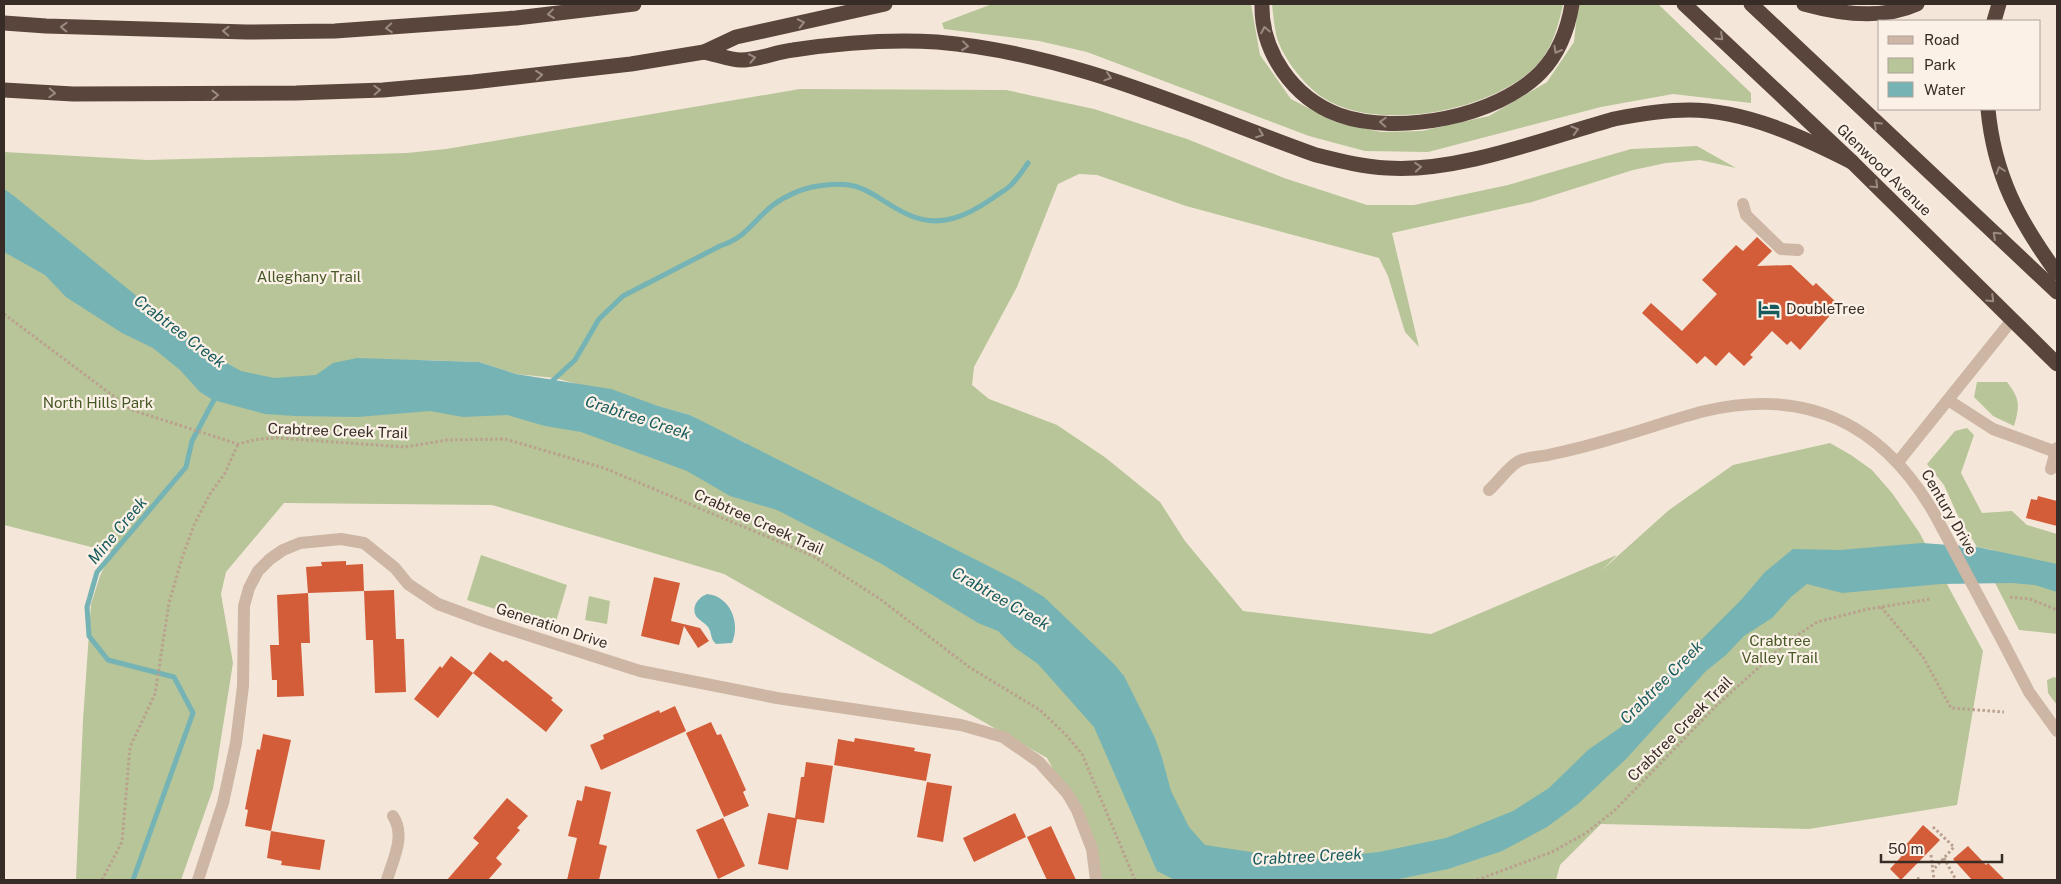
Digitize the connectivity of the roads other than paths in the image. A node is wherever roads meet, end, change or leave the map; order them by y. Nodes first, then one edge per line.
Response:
1 (601, 4) edge
2 (634, 4) edge
3 (885, 4) edge
4 (1262, 4) edge
5 (1572, 4) edge
6 (1684, 4) edge
7 (1751, 4) edge
8 (1804, 4) edge
9 (1917, 4) edge
10 (1999, 4) edge
11 (582, 10) junction
12 (1994, 20) edge
13 (4, 23) edge
14 (704, 52) junction
15 (4, 90) edge
16 (1988, 110) edge
17 (1852, 162) junction
18 (1743, 204) dead end
19 (1798, 250) dead end
20 (2057, 273) edge
21 (2057, 292) edge
22 (2012, 320) junction
23 (2057, 364) edge
24 (1948, 400) junction
25 (2057, 450) edge
26 (1898, 462) junction
27 (2051, 469) dead end
28 (1489, 490) dead end
29 (2057, 731) edge
30 (393, 816) dead end
31 (198, 880) edge
32 (387, 880) edge
33 (1096, 880) edge

1 - 11 highway
2 - 11 highway
14 -> 3 highway
5 -> 4 highway
6 -> 17 highway, Glenwood Avenue
21 -> 7 highway, Glenwood Avenue
8 - 9 highway
10 - 12 highway
11 -> 13 highway
15 -> 14 highway
14 -> 17 highway
20 -> 16 highway
17 -> 22 highway, Glenwood Avenue
18 - 19 street
22 - 23 highway, Glenwood Avenue
22 - 24 street
24 - 25 street
24 - 26 street
25 - 27 street
26 - 28 street, Century Drive
26 - 29 street, Century Drive, bridge
30 - 32 street
31 - 33 street, Generation Drive

